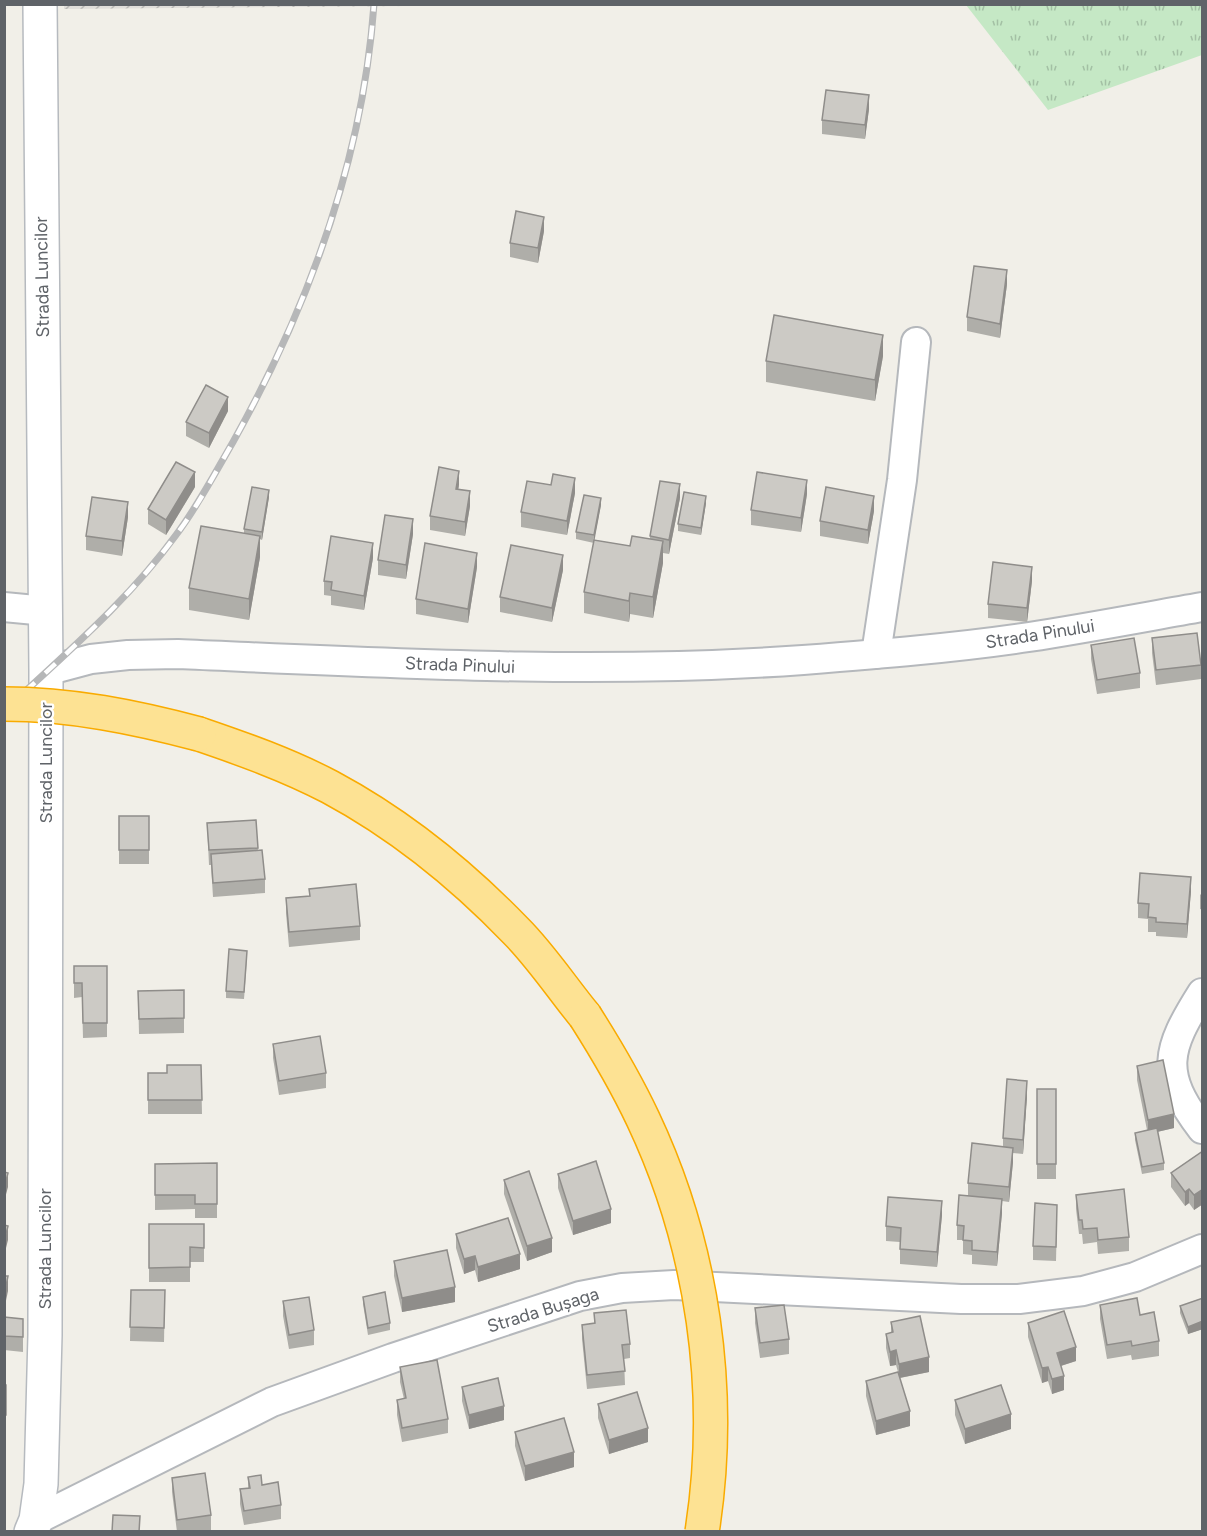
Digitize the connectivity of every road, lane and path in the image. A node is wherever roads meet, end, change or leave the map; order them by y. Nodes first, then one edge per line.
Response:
1 (40, 4) edge
2 (916, 342) dead end
3 (4, 607) edge
4 (1203, 607) edge
5 (46, 611) junction
6 (876, 654) junction
7 (46, 671) junction
8 (4, 704) edge
9 (1203, 993) edge
10 (1203, 1129) edge
11 (1203, 1250) edge
12 (34, 1526) edge
13 (702, 1532) edge

1 - 5 main road, Strada Luncilor
2 - 6 street
3 - 5 street
4 - 6 street, Strada Pinului
5 - 7 main road, Strada Luncilor
6 - 7 street, Strada Pinului
7 - 12 main road, Strada Luncilor
8 - 13 highway, bridge
9 - 10 street
11 - 12 street, Strada Bușaga

